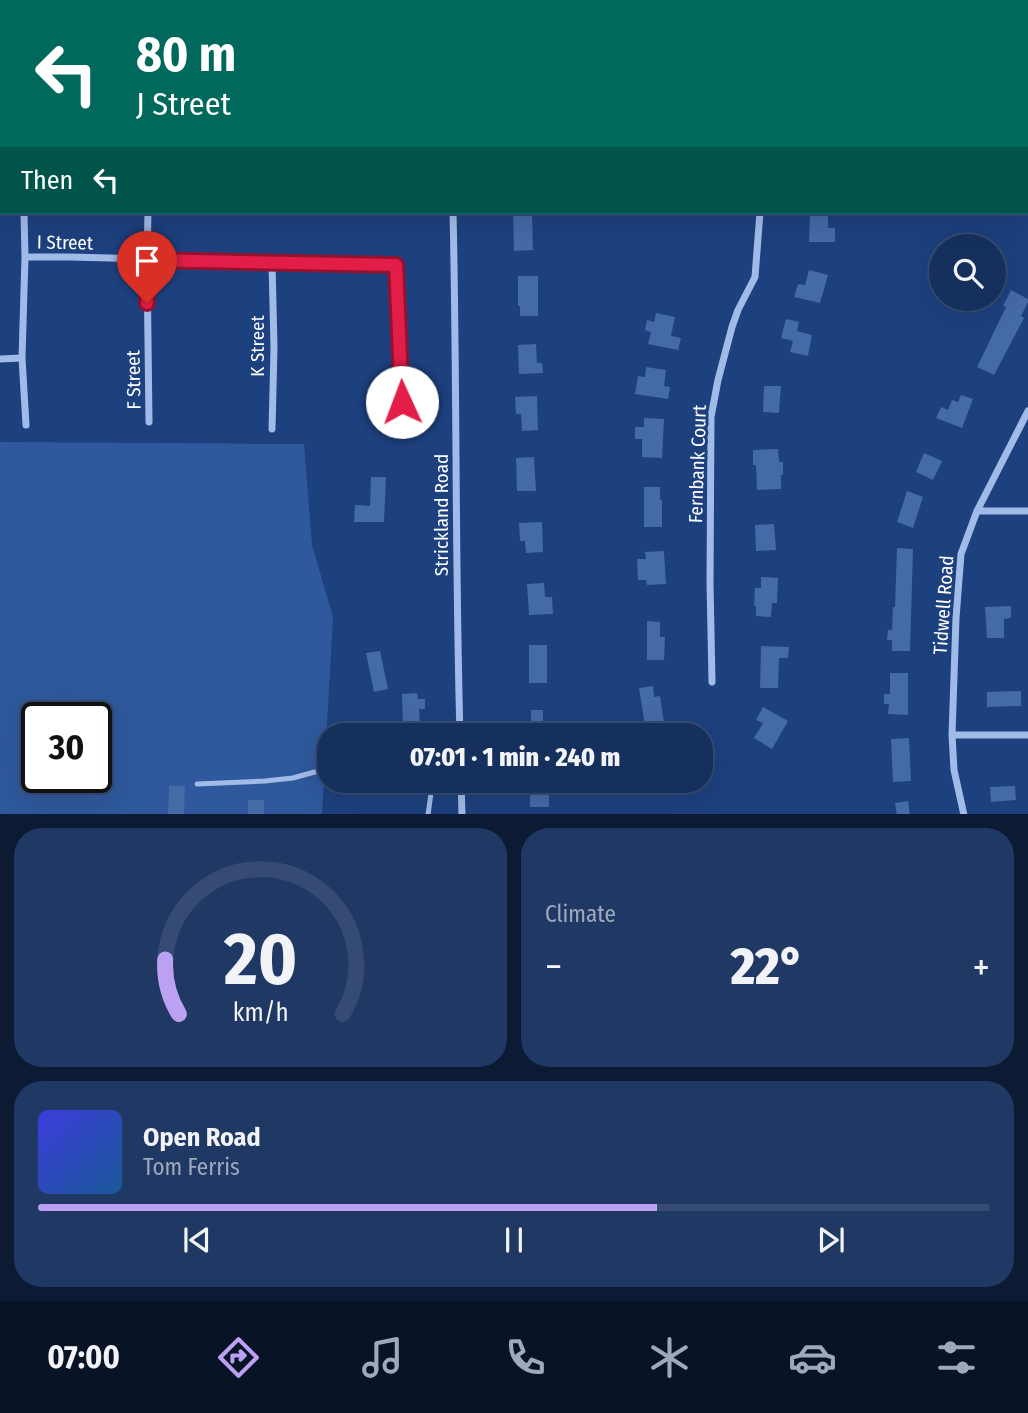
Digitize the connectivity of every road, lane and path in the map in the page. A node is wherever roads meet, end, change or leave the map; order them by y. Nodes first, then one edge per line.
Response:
1 (24, 214) edge
2 (148, 214) edge
3 (453, 214) edge
4 (760, 214) edge
5 (25, 257) junction
6 (147, 260) junction
7 (272, 263) junction
8 (22, 358) junction
9 (0, 359) edge
10 (402, 402) dead end
11 (1028, 411) edge
12 (149, 422) dead end
13 (26, 425) dead end
14 (272, 429) dead end
15 (1028, 511) edge
16 (977, 512) junction
17 (712, 682) dead end
18 (460, 723) edge
19 (952, 735) junction
20 (1028, 735) edge
21 (317, 771) edge
22 (197, 784) dead end
23 (430, 793) edge
24 (461, 793) edge
25 (428, 814) edge
26 (462, 814) edge
27 (964, 814) edge

1 - 5 street
2 - 6 street, F Street
3 - 18 street, Strickland Road
4 - 17 street, Fernbank Court
5 - 6 street, I Street
5 - 8 street
6 - 7 street, I Street
6 - 12 street, F Street
7 - 10 street, I Street
7 - 14 street, K Street
8 - 9 street
8 - 13 street
11 - 16 street, Tidwell Road
15 - 16 street
16 - 19 street, Tidwell Road
19 - 20 street
19 - 27 street, Tidwell Road
21 - 22 lane
23 - 25 lane
24 - 26 street

